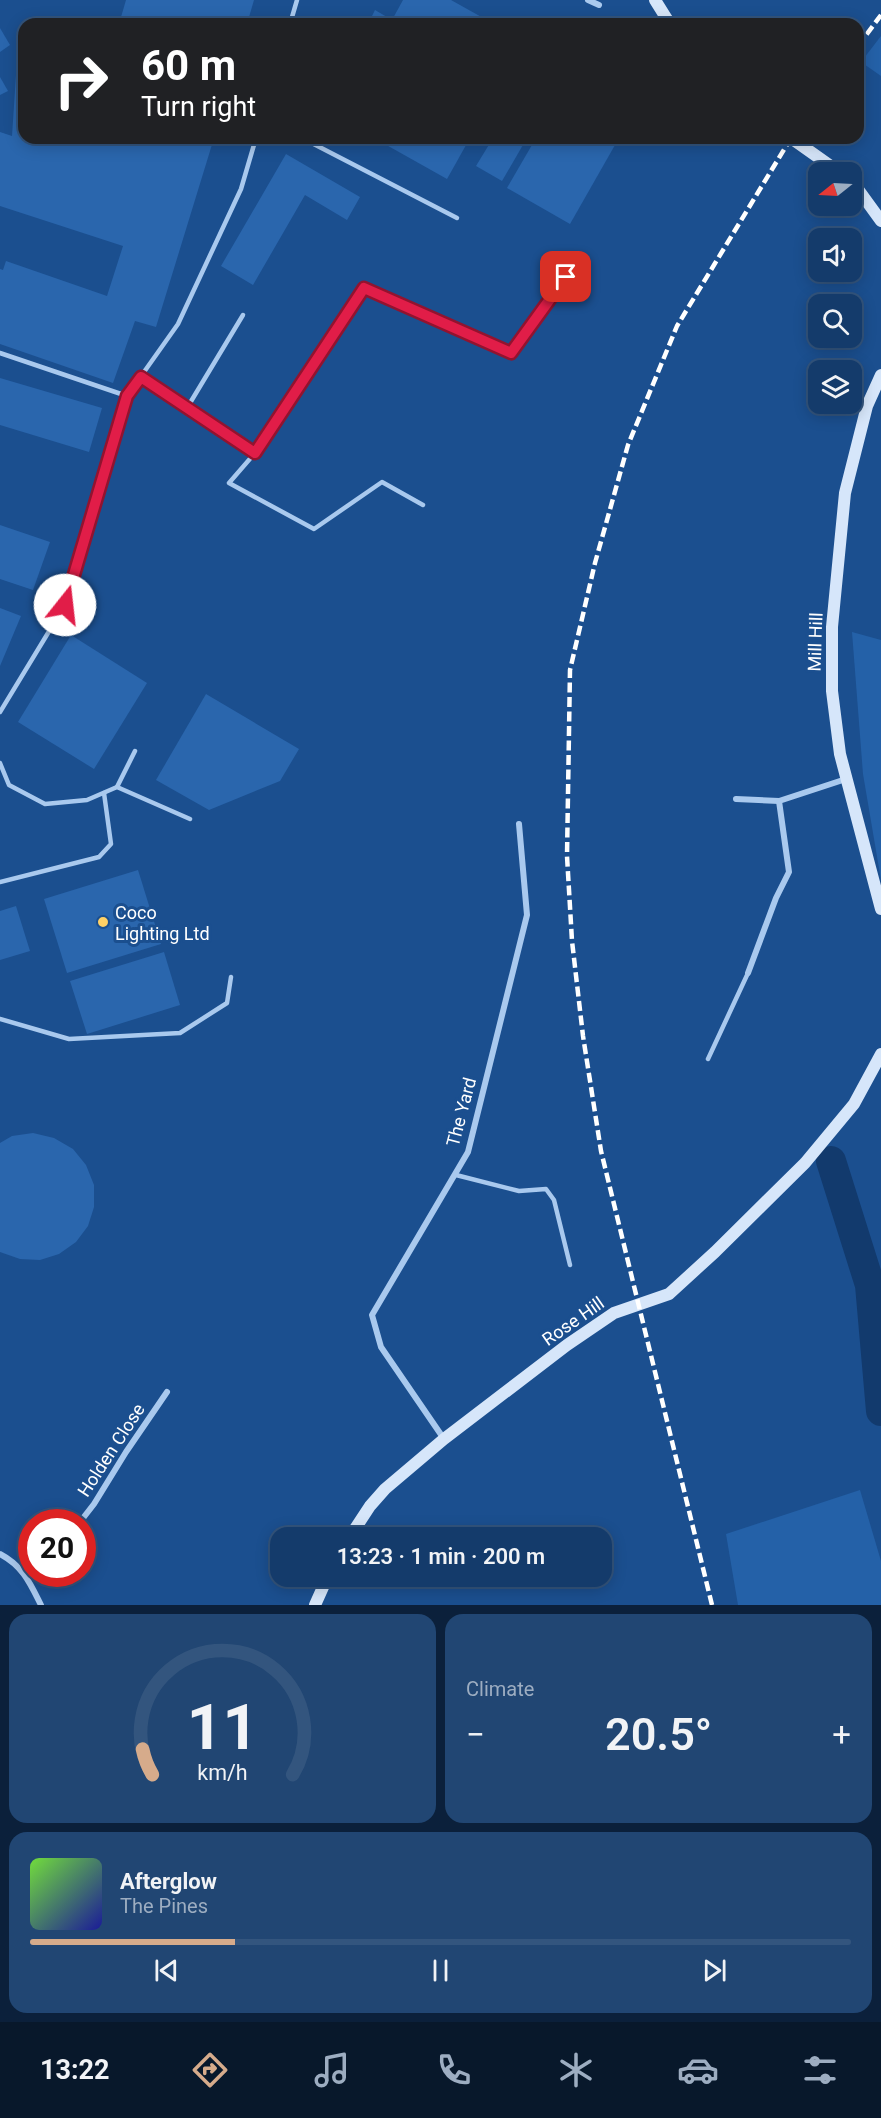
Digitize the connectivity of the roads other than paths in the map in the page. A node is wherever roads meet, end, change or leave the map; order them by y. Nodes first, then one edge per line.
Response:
1 (297, 0) edge
2 (588, 0) edge
3 (655, 0) edge
4 (599, 5) dead end
5 (292, 18) edge
6 (666, 18) edge
7 (254, 144) edge
8 (314, 144) edge
9 (799, 144) edge
10 (825, 162) edge
11 (862, 195) edge
12 (457, 218) dead end
13 (881, 221) edge
14 (566, 277) dead end
15 (243, 315) dead end
16 (0, 353) edge
17 (881, 375) edge
18 (141, 377) junction
19 (127, 396) junction
20 (187, 408) junction
21 (255, 453) junction
22 (423, 505) dead end
23 (0, 712) edge
24 (135, 751) dead end
25 (0, 763) edge
26 (847, 778) junction
27 (117, 787) junction
28 (104, 793) junction
29 (736, 799) dead end
30 (779, 801) junction
31 (190, 819) dead end
32 (519, 824) dead end
33 (0, 882) edge
34 (881, 909) edge
35 (748, 972) joint
36 (231, 976) dead end
37 (0, 1019) edge
38 (881, 1054) edge
39 (708, 1059) dead end
40 (456, 1175) junction
41 (570, 1264) dead end
42 (167, 1392) dead end
43 (444, 1438) junction
44 (90, 1509) edge
45 (356, 1527) edge
46 (0, 1554) edge
47 (18, 1566) edge
48 (32, 1587) edge
49 (323, 1587) edge
50 (42, 1605) edge
51 (315, 1605) edge

1 - 5 lane
2 - 4 street
3 - 6 street
7 - 18 lane
8 - 12 lane
9 - 10 street
11 - 13 street
14 - 21 lane
15 - 20 lane
16 - 19 lane
17 - 26 street, Mill Hill
18 - 19 lane
18 - 20 lane
19 - 23 lane
20 - 21 lane
21 - 22 lane
24 - 27 lane
25 - 28 lane
26 - 30 street
26 - 34 street, Mill Hill
27 - 28 lane
27 - 31 lane
28 - 33 lane
29 - 30 street
30 - 35 street
32 - 40 street, The Yard
35 - 39 lane
36 - 37 lane
38 - 43 street, Rose Hill
40 - 41 lane
40 - 43 street, The Yard
42 - 44 street, Holden Close
43 - 45 street, Rose Hill
46 - 47 street
48 - 50 street
49 - 51 street

